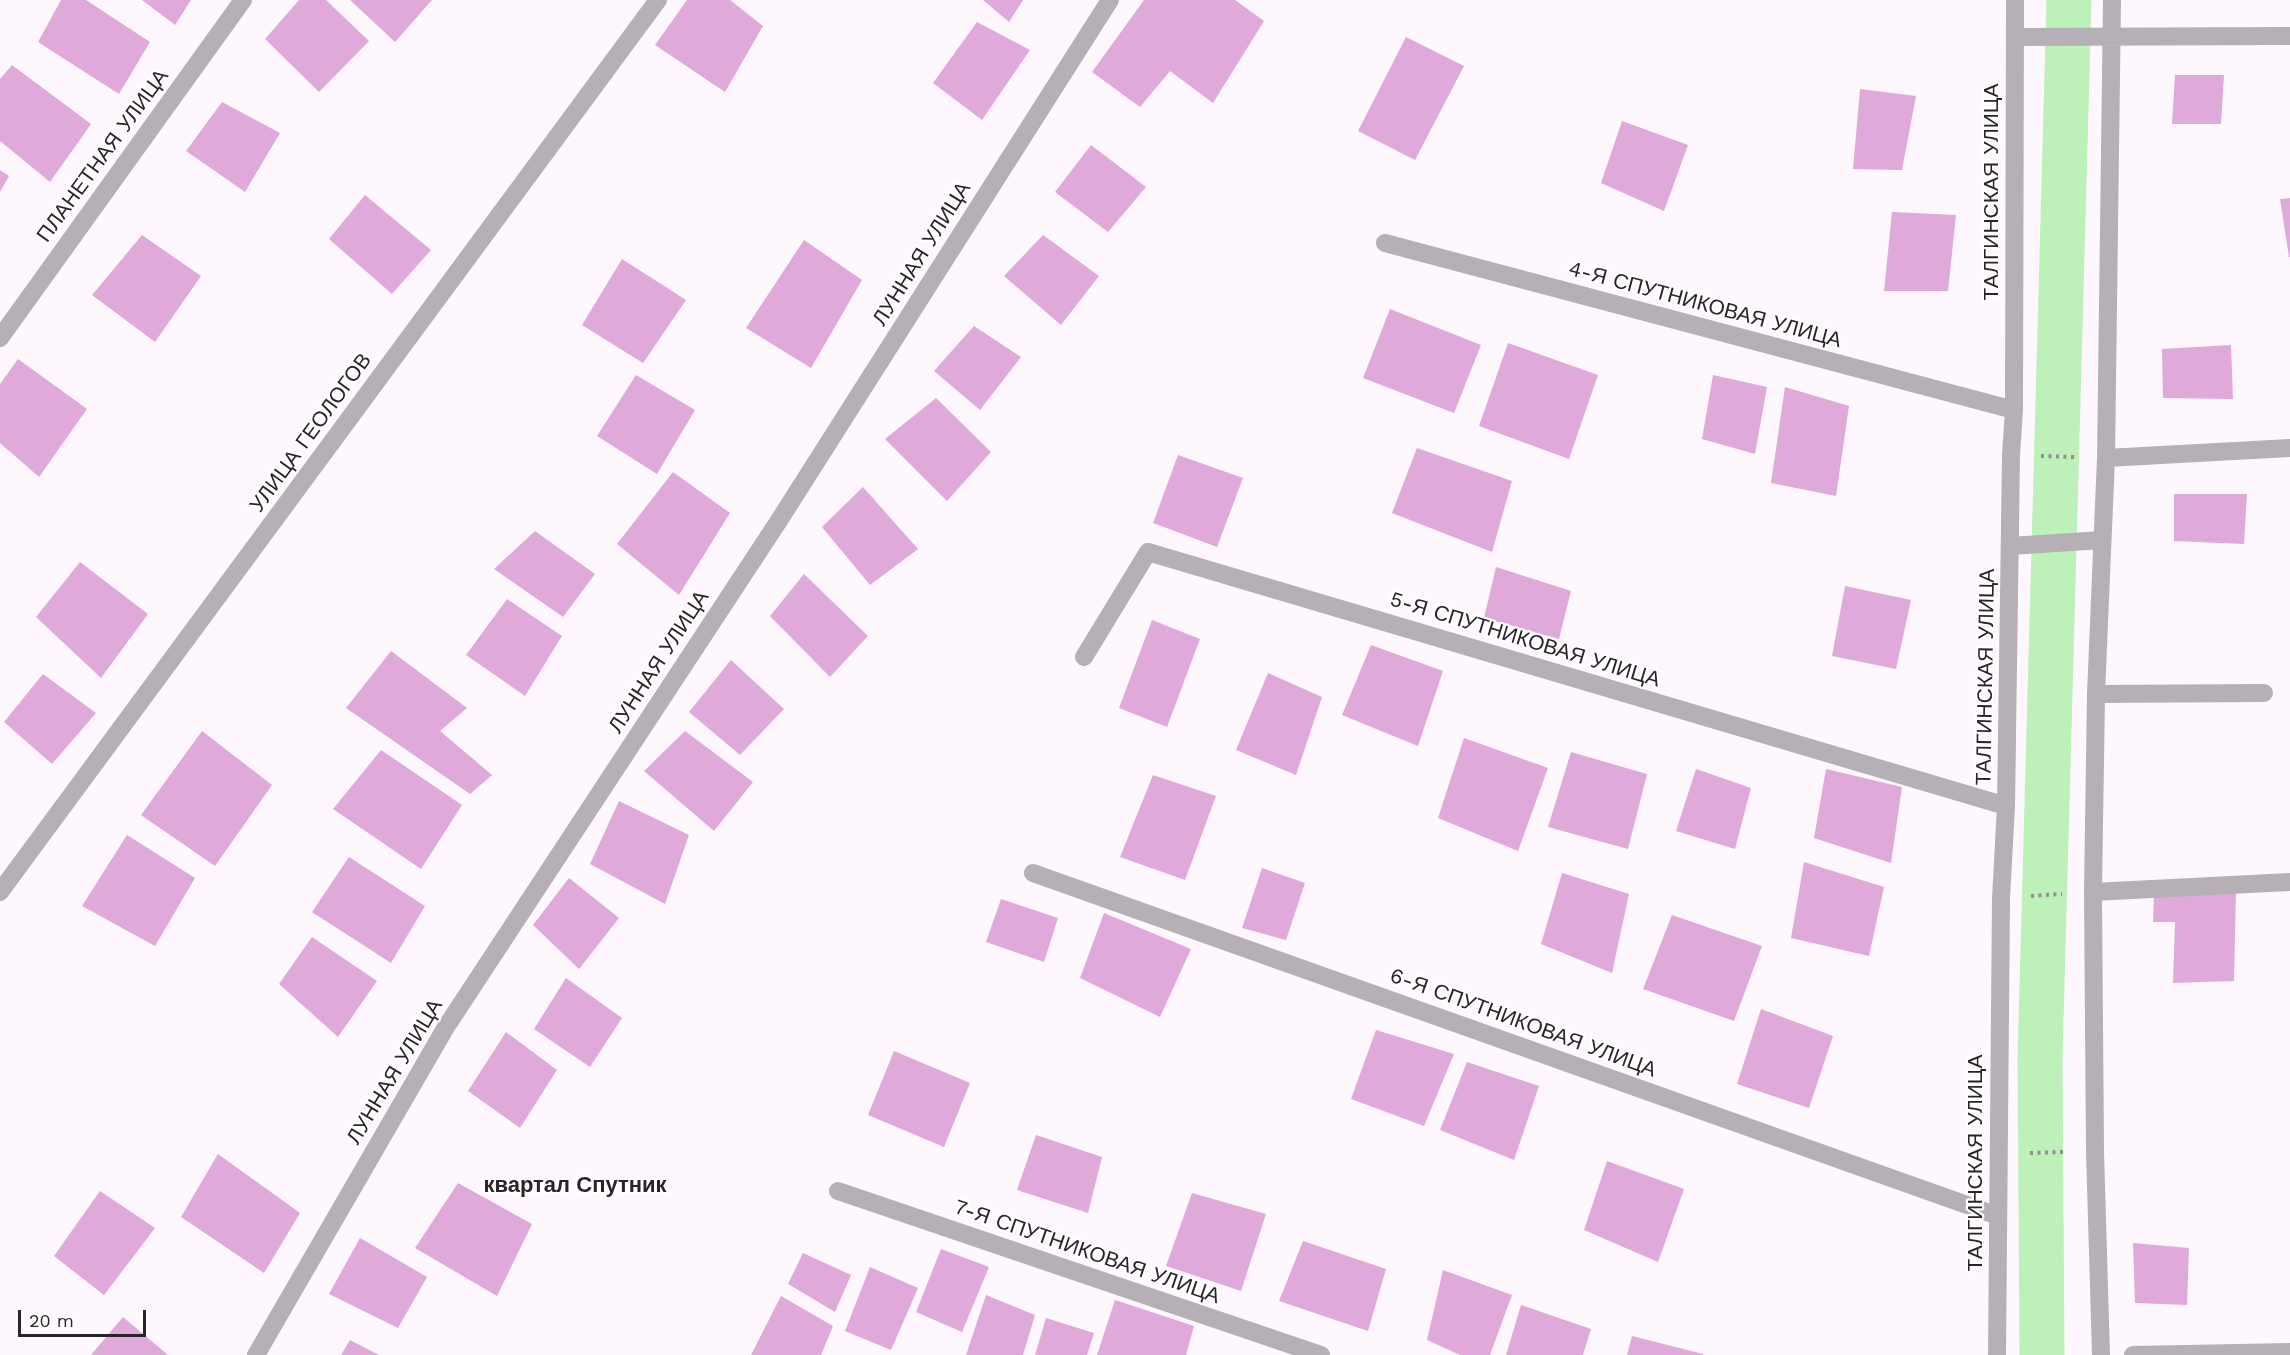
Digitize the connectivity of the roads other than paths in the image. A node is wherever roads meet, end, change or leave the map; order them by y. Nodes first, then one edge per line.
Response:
1 (243, 0) edge
2 (658, 0) edge
3 (1110, 0) edge
4 (2015, 0) edge
5 (2112, 0) edge
6 (2104, 36) junction
7 (2290, 36) edge
8 (2015, 37) junction
9 (1385, 243) dead end
10 (0, 338) edge
11 (2014, 410) junction
12 (2290, 448) edge
13 (2106, 458) junction
14 (2102, 540) junction
15 (2017, 545) junction
16 (1084, 657) dead end
17 (2264, 693) dead end
18 (2096, 694) junction
19 (2006, 806) junction
20 (1034, 873) dead end
21 (2290, 882) edge
22 (0, 892) edge
23 (2093, 892) junction
24 (838, 1191) dead end
25 (1998, 1216) junction
26 (2290, 1352) edge
27 (256, 1355) edge
28 (1321, 1355) edge
29 (1997, 1355) edge
30 (2101, 1355) edge
31 (2133, 1355) edge

1 - 10 street, ПЛАНЕТНАЯ УЛИЦА
2 - 22 street, УЛИЦА ГЕОЛОГОВ
3 - 27 street, ЛУННАЯ УЛИЦА
4 - 8 street, ТАЛГИНСКАЯ УЛИЦА
5 - 6 street
6 - 7 street
6 - 8 street
6 - 13 street
8 - 11 street, ТАЛГИНСКАЯ УЛИЦА
9 - 11 street, 4-Я СПУТНИКОВАЯ УЛИЦА
11 - 15 street, ТАЛГИНСКАЯ УЛИЦА
12 - 13 street
13 - 14 street
14 - 15 street
14 - 18 street
15 - 19 street, ТАЛГИНСКАЯ УЛИЦА
16 - 19 street, 5-Я СПУТНИКОВАЯ УЛИЦА
17 - 18 street
18 - 23 street
19 - 25 street, ТАЛГИНСКАЯ УЛИЦА
20 - 25 street, 6-Я СПУТНИКОВАЯ УЛИЦА
21 - 23 street
23 - 30 street
24 - 28 street, 7-Я СПУТНИКОВАЯ УЛИЦА
25 - 29 street, ТАЛГИНСКАЯ УЛИЦА
26 - 31 street

